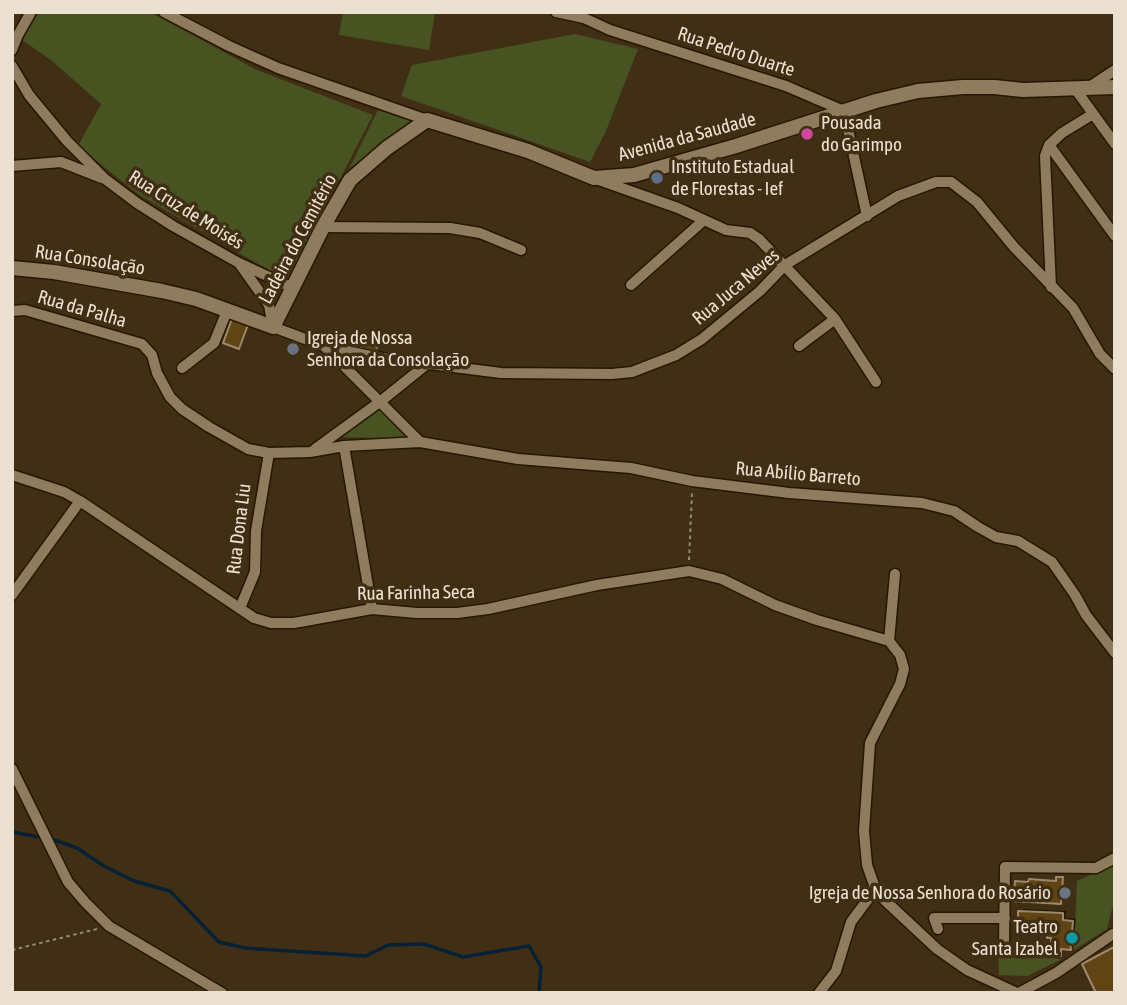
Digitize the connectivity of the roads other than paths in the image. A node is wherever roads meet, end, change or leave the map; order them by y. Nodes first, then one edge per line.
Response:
1 (31, 12) edge
2 (164, 12) edge
3 (556, 12) edge
4 (581, 15) edge
5 (12, 53) edge
6 (13, 66) edge
7 (1115, 70) edge
8 (1115, 88) edge
9 (1082, 89) junction
10 (844, 111) junction
11 (1093, 114) junction
12 (427, 120) junction
13 (1115, 144) edge
14 (1049, 145) junction
15 (12, 166) edge
16 (105, 178) junction
17 (594, 178) junction
18 (867, 216) junction
19 (704, 220) junction
20 (323, 227) junction
21 (1115, 236) edge
22 (521, 250) dead end
23 (239, 263) junction
24 (785, 265) junction
25 (12, 268) edge
26 (631, 285) dead end
27 (1051, 287) junction
28 (293, 288) junction
29 (12, 310) edge
30 (227, 311) junction
31 (835, 319) junction
32 (273, 327) junction
33 (324, 346) junction
34 (799, 346) dead end
35 (427, 364) junction
36 (182, 368) dead end
37 (1115, 369) edge
38 (876, 382) dead end
39 (381, 401) junction
40 (419, 442) junction
41 (344, 446) junction
42 (310, 452) junction
43 (269, 453) junction
44 (12, 475) edge
45 (80, 501) junction
46 (895, 574) dead end
47 (12, 595) edge
48 (240, 608) junction
49 (372, 608) junction
50 (889, 641) junction
51 (1115, 653) edge
52 (12, 769) edge
53 (1115, 858) edge
54 (877, 893) junction
55 (1005, 918) junction
56 (936, 924) dead end
57 (1114, 932) edge
58 (1004, 946) dead end
59 (222, 993) edge
60 (819, 993) edge
61 (1018, 993) edge

1 - 5 street
2 - 12 street, Avenida da Saudade
3 - 4 street, Rua Pedro Duarte
4 - 10 street, Rua Pedro Duarte
5 - 6 street
6 - 16 street, Rua Cruz de Moisés
7 - 9 street
8 - 9 street, Avenida da Saudade
9 - 10 street, Avenida da Saudade
9 - 11 street
10 - 17 street, Avenida da Saudade
10 - 18 street
11 - 13 street
11 - 14 street
12 - 17 street, Avenida da Saudade
12 - 20 street, Ladeira do Cemitério
14 - 21 street
14 - 27 street
15 - 16 street
16 - 23 street, Rua Cruz de Moisés
17 - 19 street
18 - 24 street, Rua Juca Neves
18 - 27 street, Rua Juca Neves
19 - 24 street
19 - 26 street
20 - 22 street
20 - 28 street, Ladeira do Cemitério
23 - 28 street
23 - 32 street, Rua Cruz de Moisés
24 - 31 street
24 - 35 street, Rua Juca Neves
25 - 30 street, Rua Consolação
27 - 37 street, Rua Juca Neves
28 - 32 street, Ladeira do Cemitério
29 - 43 street, Rua da Palha
30 - 32 street, Rua Consolação
30 - 36 street
31 - 34 street
31 - 38 street
32 - 33 street, Rua Juca Neves
33 - 35 street, Rua Juca Neves
33 - 39 street
35 - 39 street
39 - 40 street
39 - 42 street
40 - 41 street, Rua da Palha
40 - 51 street, Rua Abílio Barreto
41 - 42 street, Rua da Palha
41 - 49 street
42 - 43 street, Rua da Palha
43 - 48 street, Rua Dona Liu
44 - 45 street, Rua Farinha Seca
45 - 47 street
45 - 48 street, Rua Farinha Seca
46 - 50 street
48 - 49 street, Rua Farinha Seca
49 - 50 street, Rua Farinha Seca
50 - 54 street
52 - 59 street
53 - 55 street
54 - 60 street
54 - 61 street
55 - 56 street
55 - 58 street
57 - 61 street

